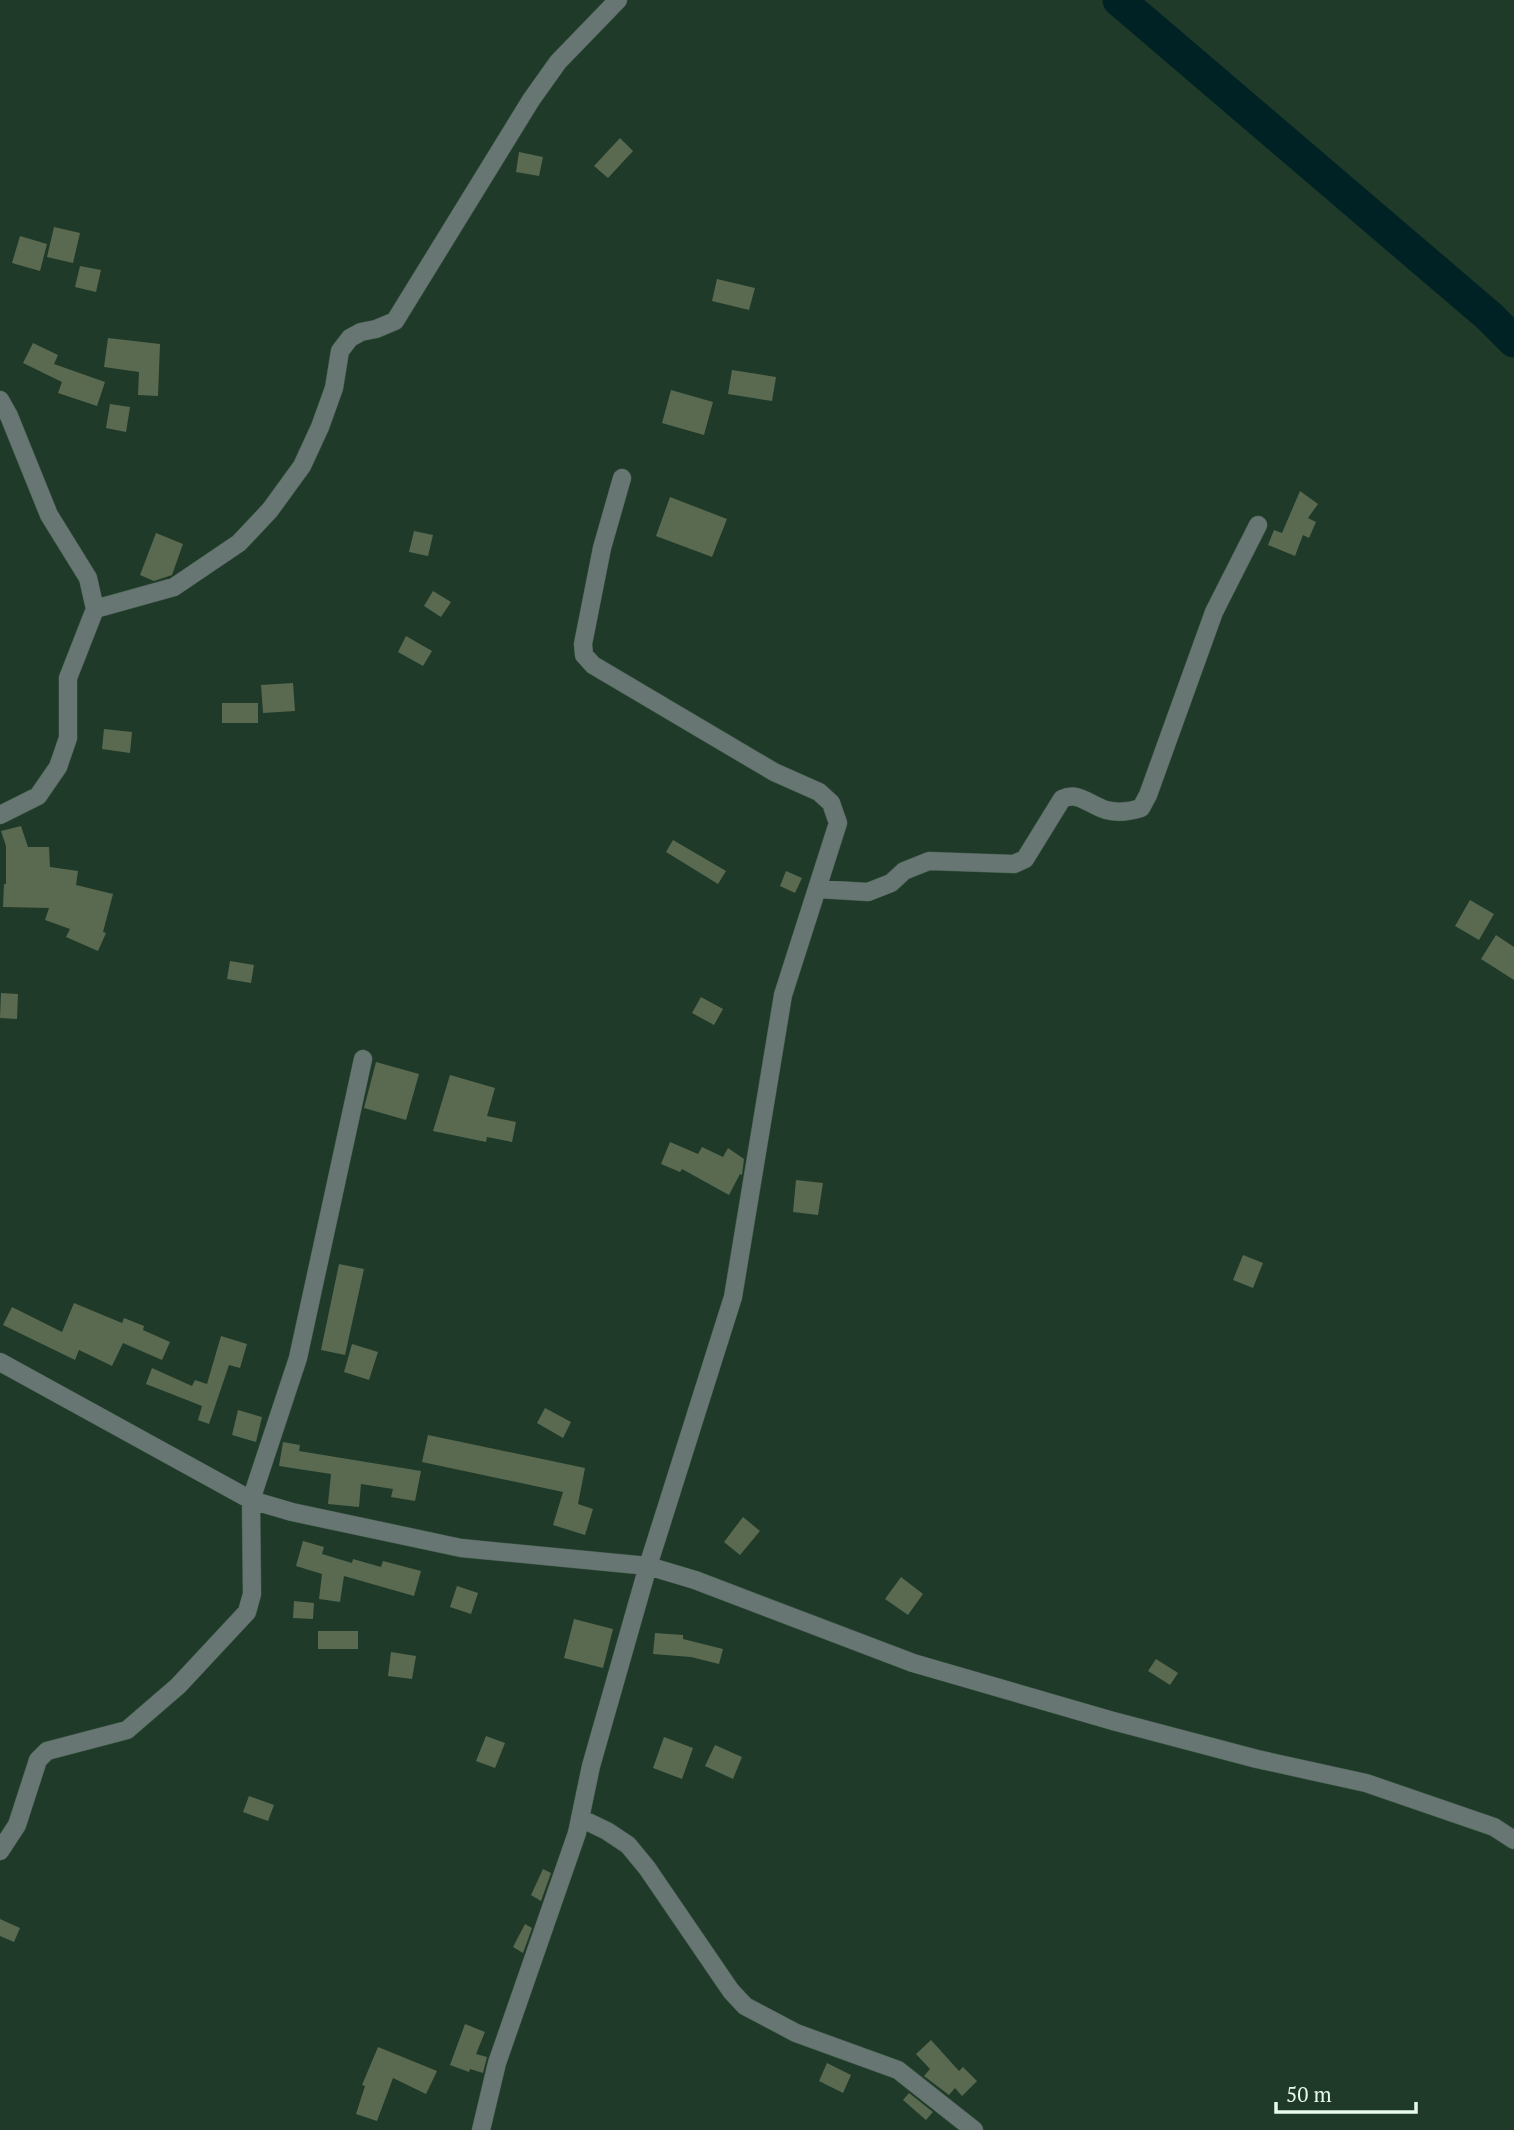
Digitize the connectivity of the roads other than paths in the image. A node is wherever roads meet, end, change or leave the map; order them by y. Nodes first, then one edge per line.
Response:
1 (618, 0) edge
2 (0, 400) edge
3 (622, 478) dead end
4 (1258, 525) dead end
5 (95, 609) junction
6 (0, 816) edge
7 (818, 889) junction
8 (363, 1059) dead end
9 (0, 1362) edge
10 (251, 1500) junction
11 (648, 1566) junction
12 (580, 1818) junction
13 (1514, 1840) edge
14 (0, 1851) edge
15 (481, 2130) edge
16 (974, 2130) edge

1 - 5 street
2 - 5 street
3 - 7 street
4 - 7 street
5 - 6 street
7 - 11 street
8 - 10 street
9 - 10 street
10 - 11 street
10 - 14 street
11 - 12 street
11 - 13 street
12 - 15 street
12 - 16 street

